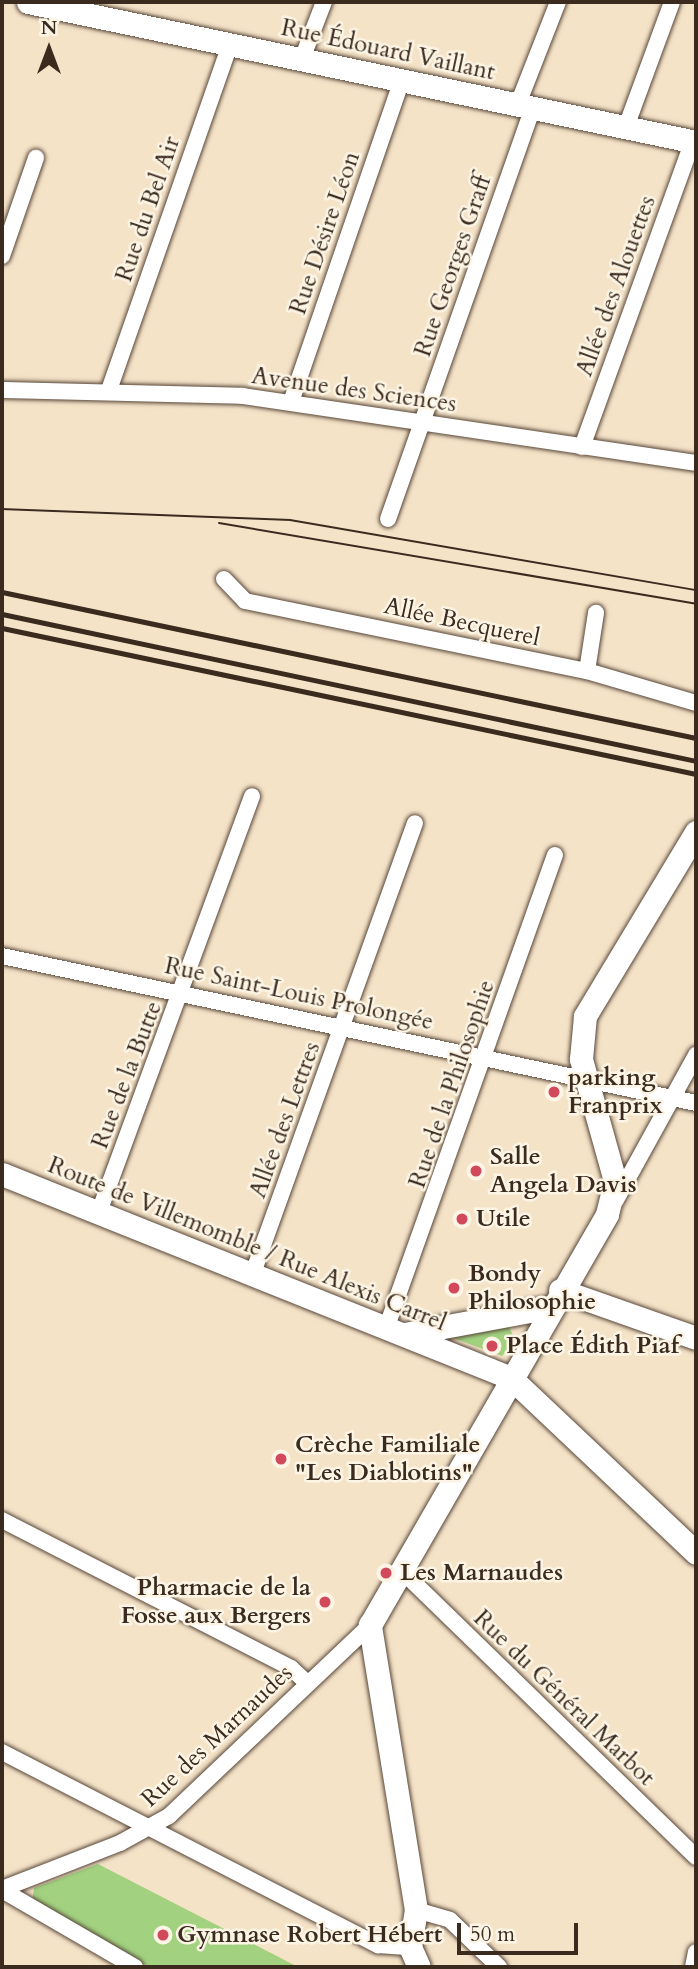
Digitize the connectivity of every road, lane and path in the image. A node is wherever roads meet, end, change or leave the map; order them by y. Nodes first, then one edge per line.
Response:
1 (27, 2) edge
2 (324, 2) edge
3 (558, 2) edge
4 (672, 2) edge
5 (80, 7) edge
6 (230, 44) junction
7 (302, 59) junction
8 (402, 80) junction
9 (525, 106) junction
10 (626, 127) junction
11 (695, 141) edge
12 (36, 158) dead end
13 (2, 256) edge
14 (2, 390) edge
15 (109, 390) junction
16 (291, 402) junction
17 (422, 423) junction
18 (582, 447) junction
19 (696, 463) edge
20 (388, 519) dead end
21 (225, 579) dead end
22 (596, 613) dead end
23 (587, 671) junction
24 (696, 703) edge
25 (252, 796) dead end
26 (415, 824) dead end
27 (696, 832) edge
28 (555, 855) dead end
29 (2, 956) edge
30 (183, 991) junction
31 (343, 1026) junction
32 (696, 1055) edge
33 (485, 1058) junction
34 (586, 1080) junction
35 (673, 1099) junction
36 (696, 1103) edge
37 (2, 1174) edge
38 (99, 1212) junction
39 (607, 1214) junction
40 (253, 1273) junction
41 (555, 1298) junction
42 (396, 1330) junction
43 (696, 1338) edge
44 (511, 1378) junction
45 (2, 1520) edge
46 (696, 1553) edge
47 (402, 1570) junction
48 (370, 1625) junction
49 (308, 1684) junction
50 (2, 1752) edge
51 (153, 1827) junction
52 (696, 1857) edge
53 (2, 1889) edge
54 (416, 1910) junction
55 (696, 1952) edge
56 (414, 1957) edge
57 (135, 1967) edge
58 (499, 1967) edge
59 (693, 1967) edge

1 - 5 street, Rue Édouard Vaillant
2 - 7 street
3 - 9 street, Rue Georges Graff
4 - 10 street
5 - 6 street, Rue Édouard Vaillant
6 - 7 street, Rue Édouard Vaillant
6 - 15 street, Rue du Bel Air
7 - 8 street, Rue Édouard Vaillant
8 - 9 street, Rue Édouard Vaillant
8 - 16 street, Rue Désire Léon
9 - 10 street, Rue Édouard Vaillant
9 - 17 street, Rue Georges Graff
10 - 11 street, Rue Édouard Vaillant
11 - 18 street, Allée des Alouettes
12 - 13 street
14 - 15 street, Avenue des Sciences
15 - 16 street, Avenue des Sciences
16 - 17 street, Avenue des Sciences
17 - 18 street, Avenue des Sciences
17 - 20 street, Rue Georges Graff
18 - 19 street, Avenue des Sciences
21 - 23 street, Allée Becquerel
22 - 23 street
23 - 24 street, Allée Becquerel
25 - 30 street, Rue de la Butte
26 - 31 street, Allée des Lettres
27 - 34 street
28 - 33 street, Rue de la Philosophie
29 - 30 street, Rue Saint-Louis Prolongée
30 - 31 street, Rue Saint-Louis Prolongée
30 - 38 street, Rue de la Butte
31 - 33 street, Rue Saint-Louis Prolongée
31 - 40 street, Allée des Lettres
32 - 35 street
33 - 34 street, Rue Saint-Louis Prolongée
33 - 42 street, Rue de la Philosophie
34 - 35 street, Rue Saint-Louis Prolongée
34 - 39 street
35 - 36 street, Rue Saint-Louis Prolongée
35 - 39 street
37 - 38 street, Route de Villemomble / Rue Alexis Carrel
38 - 40 street, Route de Villemomble / Rue Alexis Carrel
39 - 41 street
40 - 42 street, Route de Villemomble / Rue Alexis Carrel
41 - 42 street
41 - 43 street
41 - 44 street
42 - 44 street, Route de Villemomble / Rue Alexis Carrel
44 - 46 street
44 - 47 street
45 - 49 street
47 - 48 street
47 - 52 street, Rue du Général Marbot
48 - 49 street, Rue des Marnaudes
48 - 54 street
49 - 51 street, Rue des Marnaudes
50 - 51 street
51 - 53 street, Rue des Marnaudes
51 - 56 street
53 - 57 street
54 - 56 street
54 - 58 street
55 - 59 street

